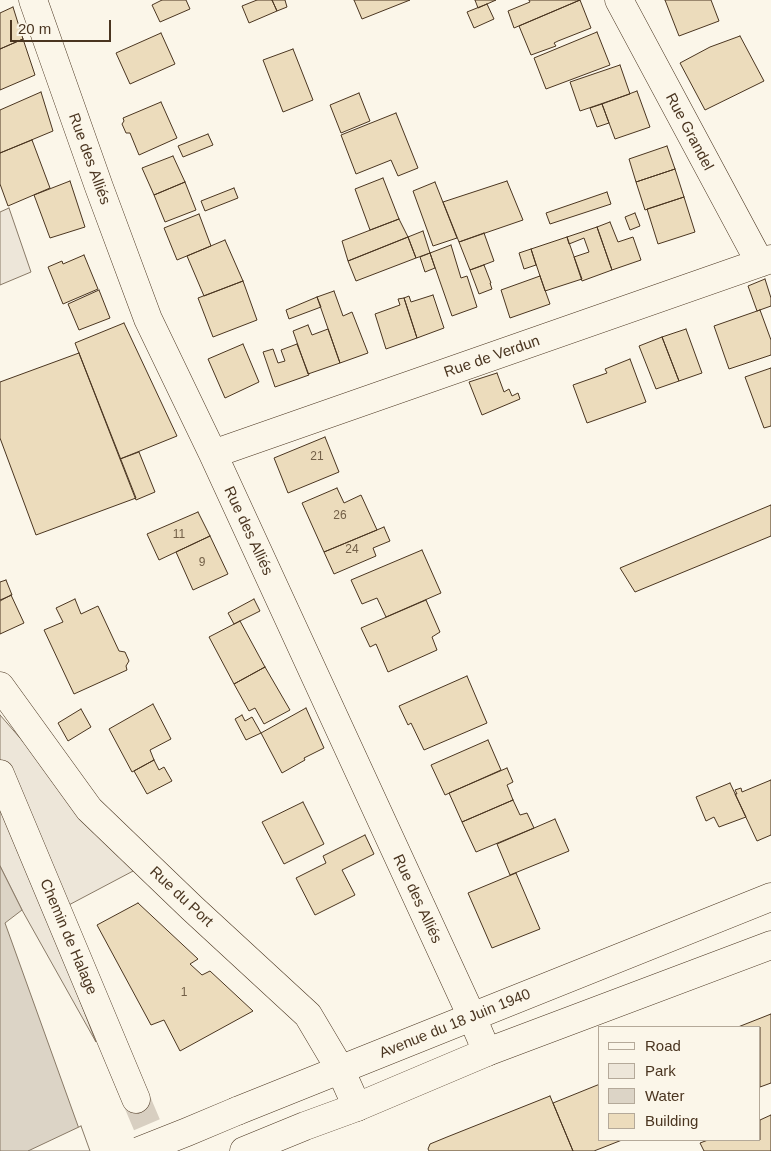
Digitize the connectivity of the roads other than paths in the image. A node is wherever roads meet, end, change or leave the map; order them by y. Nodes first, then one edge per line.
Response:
1 (33, 0) edge
2 (619, 0) edge
3 (766, 261) edge
4 (213, 454) junction
5 (0, 686) edge
6 (0, 774) edge
7 (771, 896) edge
8 (771, 945) edge
9 (472, 1017) junction
10 (486, 1052) junction
11 (340, 1069) junction
12 (136, 1100) tunnel mouth
13 (357, 1107) junction
14 (248, 1149) edge
15 (139, 1151) edge

1 - 4 street, Rue des Alliés
2 - 3 street, Rue Grandel
3 - 4 street, Rue de Verdun
4 - 9 street, Rue des Alliés
5 - 11 street, Rue du Port
6 - 12 street, Chemin de Halage
7 - 9 street, Avenue du 18 Juin 1940
8 - 10 street
9 - 10 street, Rue des Alliés
9 - 11 street, Avenue du 18 Juin 1940
10 - 13 street
11 - 13 street, Rue du Port
11 - 15 street, Avenue du 18 Juin 1940, bridge
13 - 14 street

